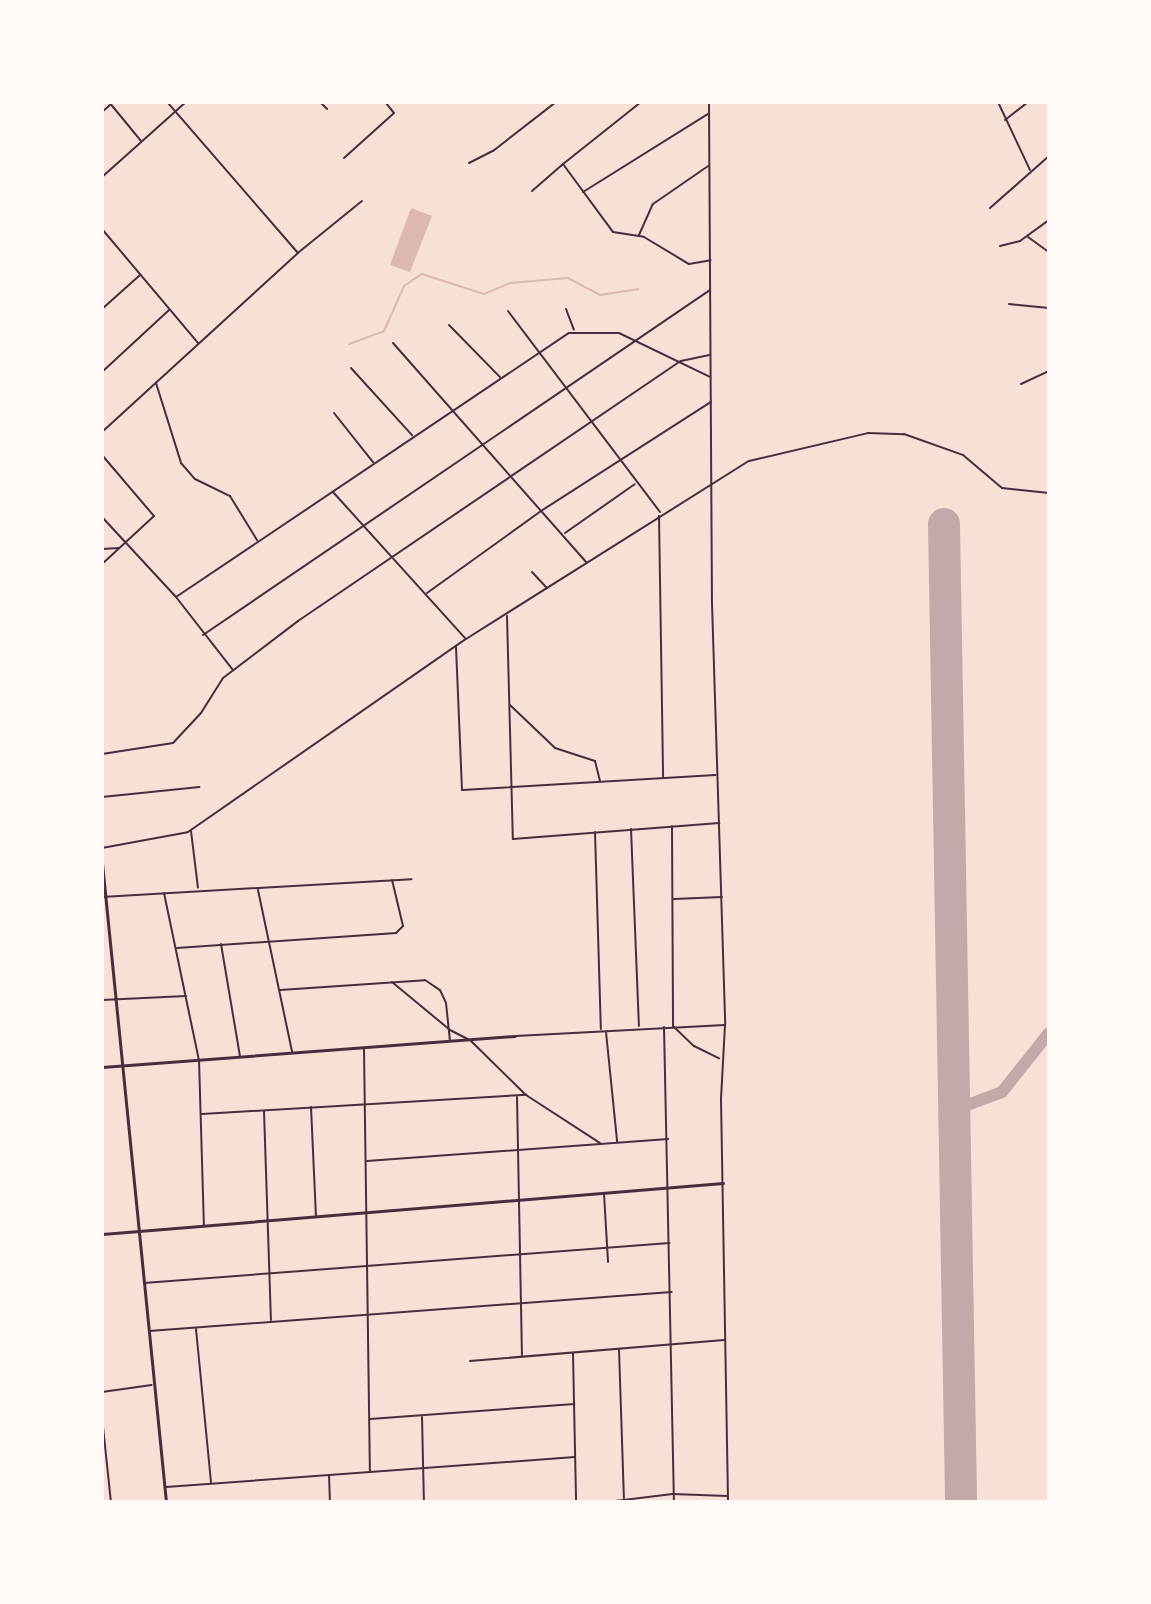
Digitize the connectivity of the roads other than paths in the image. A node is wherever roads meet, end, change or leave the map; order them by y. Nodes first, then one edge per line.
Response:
1 (167, 102) edge
2 (186, 102) edge
3 (320, 102) edge
4 (385, 102) edge
5 (556, 102) edge
6 (641, 102) edge
7 (709, 102) edge
8 (998, 102) edge
9 (1028, 102) edge
10 (110, 103) edge
11 (327, 109) dead end
12 (102, 112) edge
13 (175, 112) junction
14 (709, 114) junction
15 (1005, 120) junction
16 (141, 141) junction
17 (1049, 156) edge
18 (344, 158) dead end
19 (469, 163) dead end
20 (563, 164) junction
21 (709, 165) junction
22 (1031, 171) junction
23 (102, 177) edge
24 (532, 191) dead end
25 (583, 192) junction
26 (362, 201) dead end
27 (990, 208) dead end
28 (1049, 220) edge
29 (102, 229) edge
30 (640, 236) junction
31 (1028, 237) junction
32 (1000, 246) dead end
33 (1049, 252) edge
34 (298, 253) junction
35 (712, 260) junction
36 (141, 274) junction
37 (711, 290) junction
38 (1009, 304) dead end
39 (1049, 308) edge
40 (102, 309) edge
41 (170, 309) junction
42 (566, 309) dead end
43 (508, 311) dead end
44 (449, 325) dead end
45 (574, 331) junction
46 (393, 343) dead end
47 (633, 343) junction
48 (199, 344) junction
49 (537, 353) junction
50 (711, 355) junction
51 (681, 361) junction
52 (351, 368) dead end
53 (1049, 371) edge
54 (102, 372) edge
55 (500, 377) junction
56 (710, 377) junction
57 (156, 382) junction
58 (1021, 384) dead end
59 (564, 390) junction
60 (711, 402) junction
61 (451, 412) junction
62 (334, 413) dead end
63 (590, 426) junction
64 (102, 432) edge
65 (412, 435) junction
66 (481, 445) junction
67 (102, 455) edge
68 (374, 463) junction
69 (618, 463) junction
70 (512, 477) junction
71 (710, 481) junction
72 (636, 484) junction
73 (333, 492) junction
74 (1049, 493) edge
75 (541, 511) junction
76 (660, 514) junction
77 (102, 517) edge
78 (363, 524) junction
79 (564, 534) junction
80 (257, 540) junction
81 (125, 543) junction
82 (120, 547) junction
83 (102, 549) edge
84 (391, 557) junction
85 (586, 563) junction
86 (102, 564) edge
87 (532, 572) dead end
88 (548, 589) junction
89 (427, 593) junction
90 (176, 597) junction
91 (507, 614) junction
92 (203, 635) junction
93 (466, 639) junction
94 (456, 645) junction
95 (233, 670) junction
96 (509, 705) junction
97 (102, 754) edge
98 (717, 775) junction
99 (663, 778) junction
100 (600, 781) junction
101 (199, 787) dead end
102 (511, 787) junction
103 (102, 797) edge
104 (720, 823) junction
105 (672, 825) junction
106 (631, 827) junction
107 (191, 830) junction
108 (595, 831) junction
109 (102, 848) edge
110 (102, 863) edge
111 (411, 879) dead end
112 (392, 880) junction
113 (258, 889) junction
114 (198, 890) junction
115 (164, 893) junction
116 (104, 897) edge
117 (722, 897) junction
118 (673, 899) junction
119 (270, 943) junction
120 (221, 944) junction
121 (176, 948) junction
122 (392, 982) junction
123 (280, 990) junction
124 (187, 996) junction
125 (114, 998) junction
126 (102, 1000) edge
127 (725, 1025) junction
128 (673, 1026) junction
129 (664, 1027) junction
130 (639, 1028) junction
131 (450, 1030) junction
132 (601, 1030) junction
133 (606, 1030) junction
134 (515, 1036) joint
135 (470, 1040) junction
136 (450, 1041) junction
137 (364, 1048) junction
138 (293, 1053) junction
139 (241, 1057) junction
140 (721, 1059) junction
141 (199, 1060) junction
142 (120, 1066) junction
143 (102, 1067) edge
144 (526, 1095) junction
145 (517, 1096) junction
146 (365, 1104) junction
147 (311, 1107) junction
148 (264, 1110) junction
149 (201, 1114) junction
150 (668, 1139) junction
151 (617, 1142) junction
152 (601, 1144) junction
153 (518, 1150) junction
154 (366, 1161) junction
155 (723, 1183) junction
156 (667, 1188) junction
157 (604, 1193) junction
158 (519, 1200) junction
159 (367, 1213) junction
160 (316, 1217) junction
161 (268, 1221) junction
162 (204, 1226) junction
163 (138, 1232) junction
164 (102, 1234) edge
165 (669, 1243) junction
166 (607, 1248) junction
167 (521, 1255) junction
168 (608, 1262) dead end
169 (367, 1266) junction
170 (269, 1274) junction
171 (143, 1283) junction
172 (672, 1292) junction
173 (522, 1303) junction
174 (368, 1314) junction
175 (271, 1322) junction
176 (196, 1327) junction
177 (148, 1331) junction
178 (726, 1340) junction
179 (670, 1345) junction
180 (619, 1349) junction
181 (573, 1353) junction
182 (522, 1356) junction
183 (470, 1361) dead end
184 (154, 1384) junction
185 (102, 1392) edge
186 (574, 1404) junction
187 (422, 1416) junction
188 (102, 1417) edge
189 (369, 1419) junction
190 (103, 1443) edge
191 (575, 1457) junction
192 (424, 1468) junction
193 (370, 1472) junction
194 (329, 1475) junction
195 (211, 1483) junction
196 (164, 1487) junction
197 (110, 1493) junction
198 (102, 1494) edge
199 (673, 1494) junction
200 (728, 1496) junction
201 (624, 1498) junction
202 (111, 1502) edge
203 (166, 1502) edge
204 (330, 1502) edge
205 (424, 1502) edge
206 (576, 1502) edge
207 (607, 1502) edge
208 (674, 1502) edge
209 (728, 1502) edge

1 - 13 street
2 - 13 street
3 - 11 street
4 - 18 street
5 - 19 street
6 - 20 street
7 - 14 street
8 - 15 street
9 - 15 street
10 - 12 street
10 - 16 street
13 - 16 street
13 - 34 street
14 - 21 street
14 - 25 street
15 - 22 street
16 - 23 street
17 - 22 street
20 - 24 street
20 - 25 street
21 - 30 street
21 - 35 street
22 - 27 street
25 - 30 street
26 - 34 street
28 - 31 street
29 - 36 street
30 - 35 street
31 - 32 street
31 - 33 street
34 - 48 street
35 - 37 street
36 - 40 street
36 - 41 street
37 - 47 street
37 - 50 street
38 - 39 street
41 - 48 street
41 - 54 street
42 - 45 street
43 - 49 street
44 - 55 street
45 - 47 street
45 - 49 street
46 - 61 street
47 - 51 street
47 - 59 street
48 - 57 street
49 - 55 street
49 - 59 street
50 - 51 street
50 - 56 street
51 - 56 street
51 - 63 street
52 - 65 street
53 - 58 street
55 - 61 street
56 - 60 street
57 - 64 street
57 - 80 street
59 - 63 street
59 - 66 street
60 - 69 street
60 - 71 street
61 - 65 street
61 - 66 street
62 - 68 street
63 - 69 street
63 - 70 street
65 - 68 street
66 - 70 street
66 - 78 street
67 - 81 street
68 - 73 street
69 - 72 street
69 - 75 street
70 - 75 street
70 - 84 street
71 - 74 street
71 - 76 street
71 - 98 street
72 - 76 street
72 - 79 street
73 - 78 street
73 - 80 street
75 - 79 street
75 - 89 street
76 - 85 street
76 - 99 street
77 - 81 street
78 - 84 street
78 - 92 street
79 - 85 street
80 - 90 street
81 - 82 street
81 - 90 street
82 - 83 street
82 - 86 street
84 - 89 street
84 - 95 street
85 - 88 street
87 - 88 street
88 - 91 street
89 - 93 street
90 - 92 street
91 - 93 street
91 - 96 street
92 - 95 street
93 - 94 street
94 - 102 street
94 - 107 street
95 - 97 street
96 - 100 street
96 - 102 street
98 - 99 street
98 - 104 street
99 - 100 street
100 - 102 street
101 - 103 street
102 - 108 street
104 - 105 street
104 - 117 street
105 - 106 street
105 - 118 street
106 - 108 street
106 - 130 street
107 - 109 street
107 - 114 street
108 - 132 street
110 - 116 street
111 - 112 street
112 - 113 street
112 - 119 street
113 - 114 street
113 - 119 street
114 - 115 street
115 - 116 street
115 - 121 street
116 - 125 street
117 - 118 street
117 - 127 street
118 - 128 street
119 - 120 street
119 - 123 street
120 - 121 street
120 - 139 street
121 - 124 street
122 - 123 street
122 - 131 street
122 - 131 street
123 - 138 street
124 - 125 street
124 - 141 street
125 - 126 street
125 - 142 street
127 - 128 street
127 - 140 street
128 - 129 street
128 - 140 street
129 - 130 street
129 - 150 street
130 - 133 street
131 - 135 street
131 - 136 street
132 - 133 street
132 - 134 street
133 - 151 street
134 - 135 street
135 - 136 street
135 - 144 street
136 - 137 street
137 - 138 street
137 - 146 street
138 - 139 street
139 - 141 street
140 - 155 street
141 - 142 street
141 - 149 street
142 - 143 street
142 - 163 street
144 - 145 street
144 - 152 street
145 - 146 street
145 - 153 street
146 - 147 street
146 - 154 street
147 - 148 street
147 - 160 street
148 - 149 street
148 - 161 street
149 - 162 street
150 - 151 street
150 - 156 street
151 - 152 street
152 - 153 street
153 - 154 street
153 - 158 street
154 - 159 street
155 - 156 street
155 - 178 street
156 - 157 street
156 - 165 street
157 - 158 street
157 - 166 street
158 - 159 street
158 - 167 street
159 - 160 street
159 - 169 street
160 - 161 street
161 - 162 street
161 - 170 street
162 - 163 street
163 - 164 street
163 - 171 street
165 - 166 street
165 - 172 street
166 - 167 street
166 - 168 street
167 - 169 street
167 - 173 street
169 - 170 street
169 - 174 street
170 - 171 street
170 - 175 street
171 - 177 street
172 - 173 street
172 - 179 street
173 - 174 street
173 - 182 street
174 - 175 street
174 - 189 street
175 - 176 street
176 - 177 street
176 - 195 street
177 - 184 street
178 - 179 street
178 - 200 street
179 - 180 street
179 - 199 street
180 - 181 street
180 - 201 street
181 - 182 street
181 - 186 street
182 - 183 street
184 - 185 street
184 - 196 street
186 - 187 street
186 - 191 street
187 - 189 street
187 - 192 street
188 - 190 street
189 - 193 street
190 - 197 street
191 - 192 street
191 - 206 street
192 - 193 street
192 - 205 street
193 - 194 street
194 - 195 street
194 - 204 street
195 - 196 street
196 - 203 street
197 - 198 street
197 - 202 street
199 - 200 street
199 - 201 street
199 - 208 street
200 - 209 street
201 - 207 street

